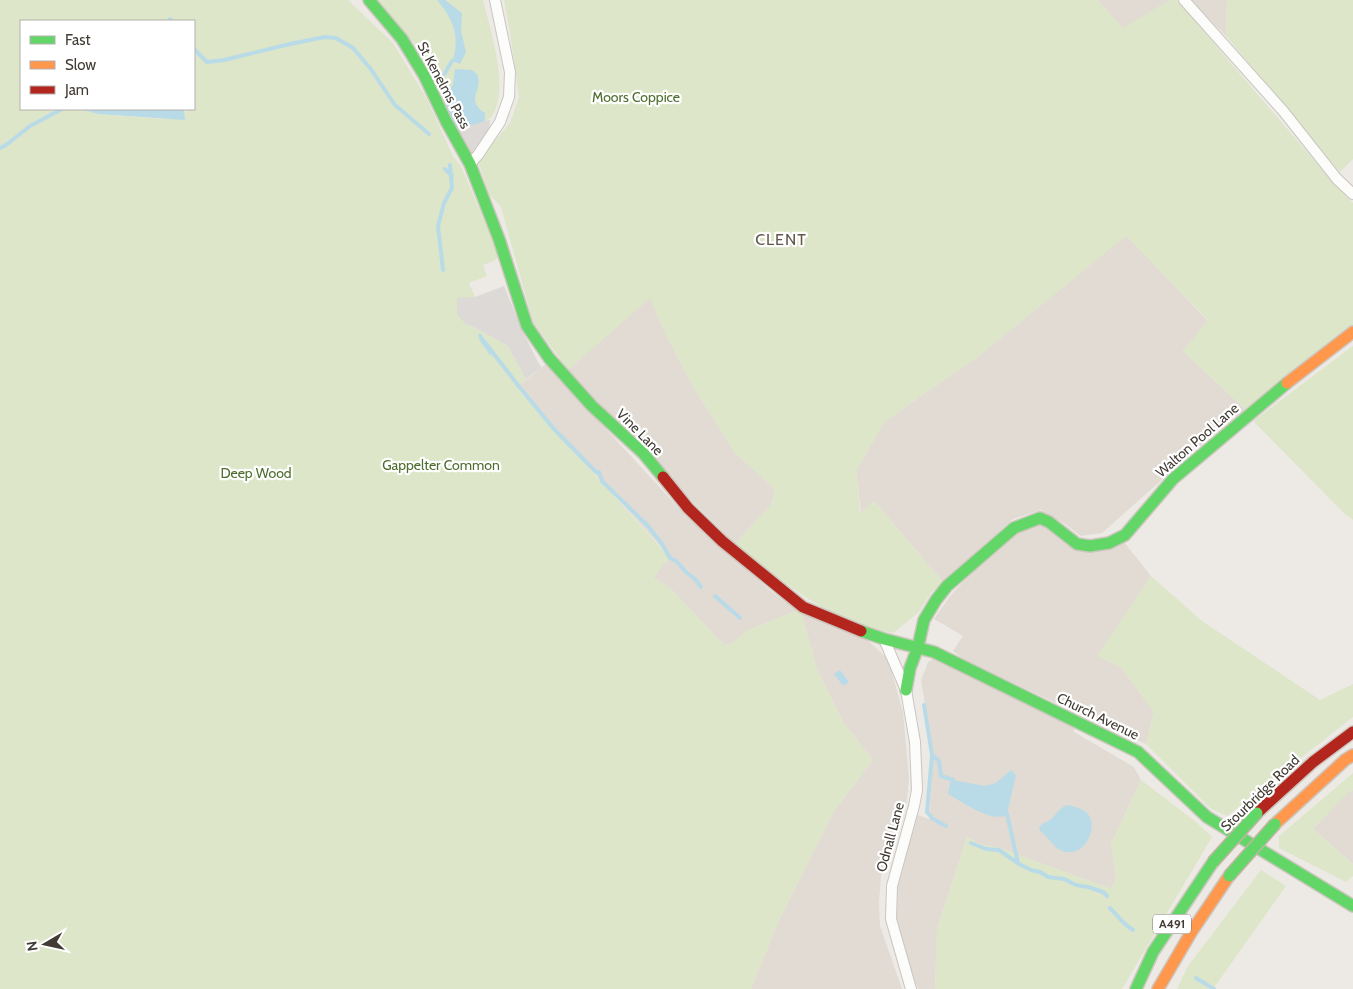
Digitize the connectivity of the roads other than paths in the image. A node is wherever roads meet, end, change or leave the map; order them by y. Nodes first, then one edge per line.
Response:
1 (369, 0) edge
2 (495, 0) edge
3 (1184, 0) edge
4 (470, 164) junction
5 (1353, 194) edge
6 (1353, 332) edge
7 (884, 639) junction
8 (918, 647) junction
9 (906, 690) junction
10 (1353, 732) edge
11 (1353, 755) edge
12 (1353, 906) edge
13 (911, 989) edge
14 (1136, 989) edge
15 (1158, 989) edge

1 - 4 main road, St Kenelms Pass
2 - 4 street
3 - 5 street
4 - 7 main road, Vine Lane
6 - 8 main road, Walton Pool Lane
7 - 8 main road, Church Avenue
7 - 9 street, Odnall Lane
8 - 9 main road, Odnall Lane
8 - 12 main road, Church Avenue
9 - 13 street, Odnall Lane
10 - 14 main road, Stourbridge Road / A491, bridge
11 - 15 main road, A491, bridge

